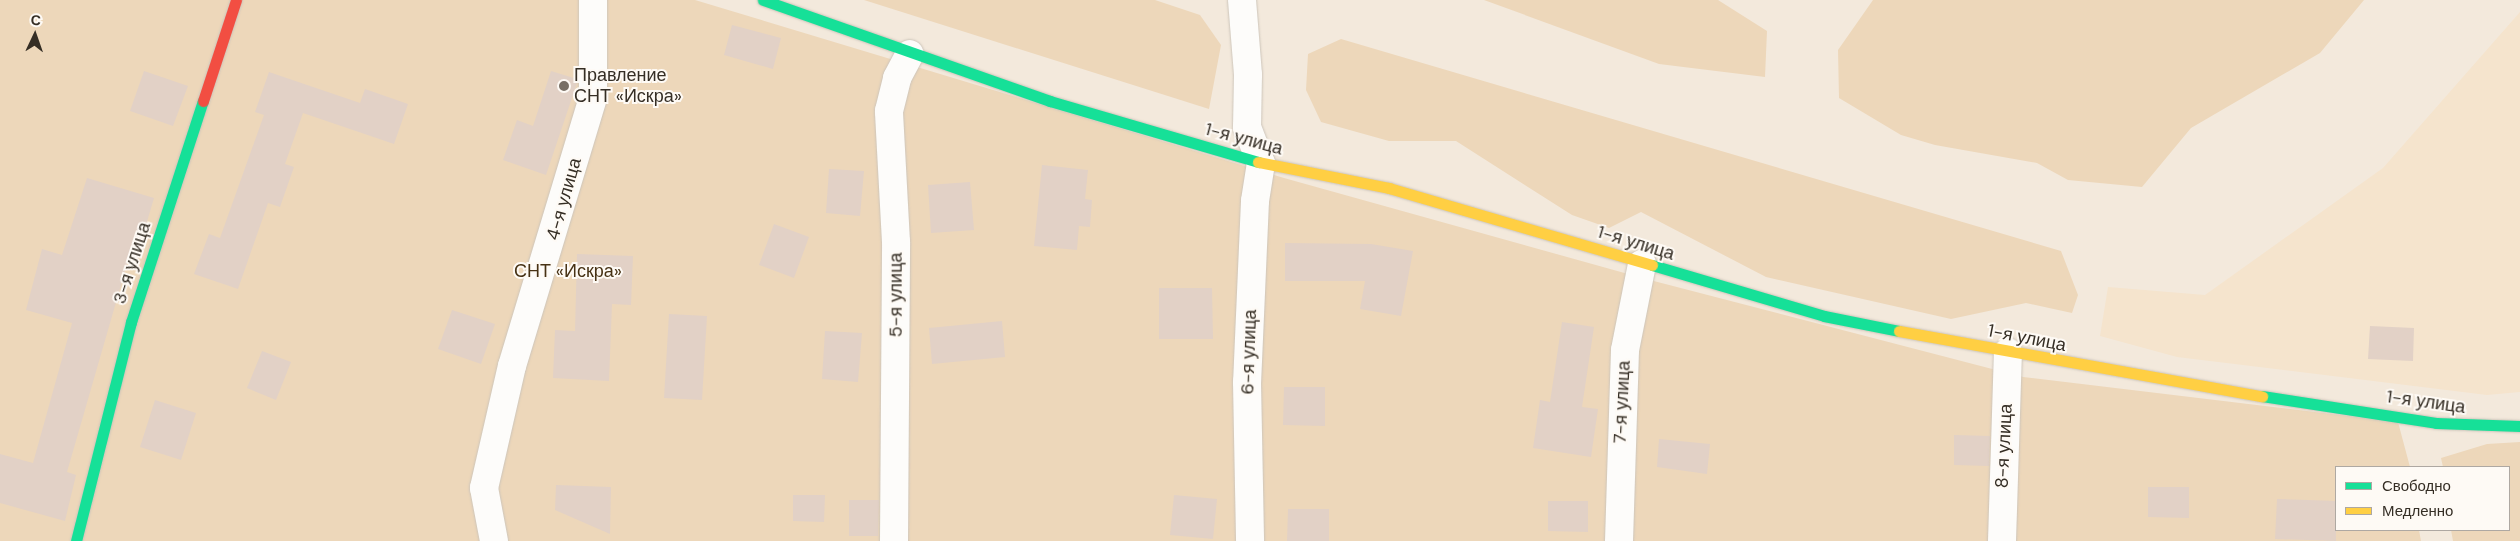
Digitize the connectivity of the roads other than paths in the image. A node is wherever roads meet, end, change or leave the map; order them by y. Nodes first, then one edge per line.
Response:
1 (236, 0) edge
2 (593, 0) edge
3 (762, 0) edge
4 (1242, 0) edge
5 (910, 54) junction
6 (1261, 163) junction
7 (1642, 264) junction
8 (2008, 352) junction
9 (2520, 426) edge
10 (76, 541) edge
11 (494, 541) edge
12 (894, 541) edge
13 (1250, 541) edge
14 (1619, 541) edge
15 (2002, 541) edge

1 - 10 street, 3-я улица
2 - 11 street, 4-я улица
3 - 5 street, 1-я улица
4 - 6 street
5 - 6 street, 1-я улица
5 - 12 street, 5-я улица
6 - 7 street, 1-я улица
6 - 13 street, 6-я улица
7 - 8 street, 1-я улица
7 - 14 street, 7-я улица
8 - 9 street, 1-я улица
8 - 15 street, 8-я улица

